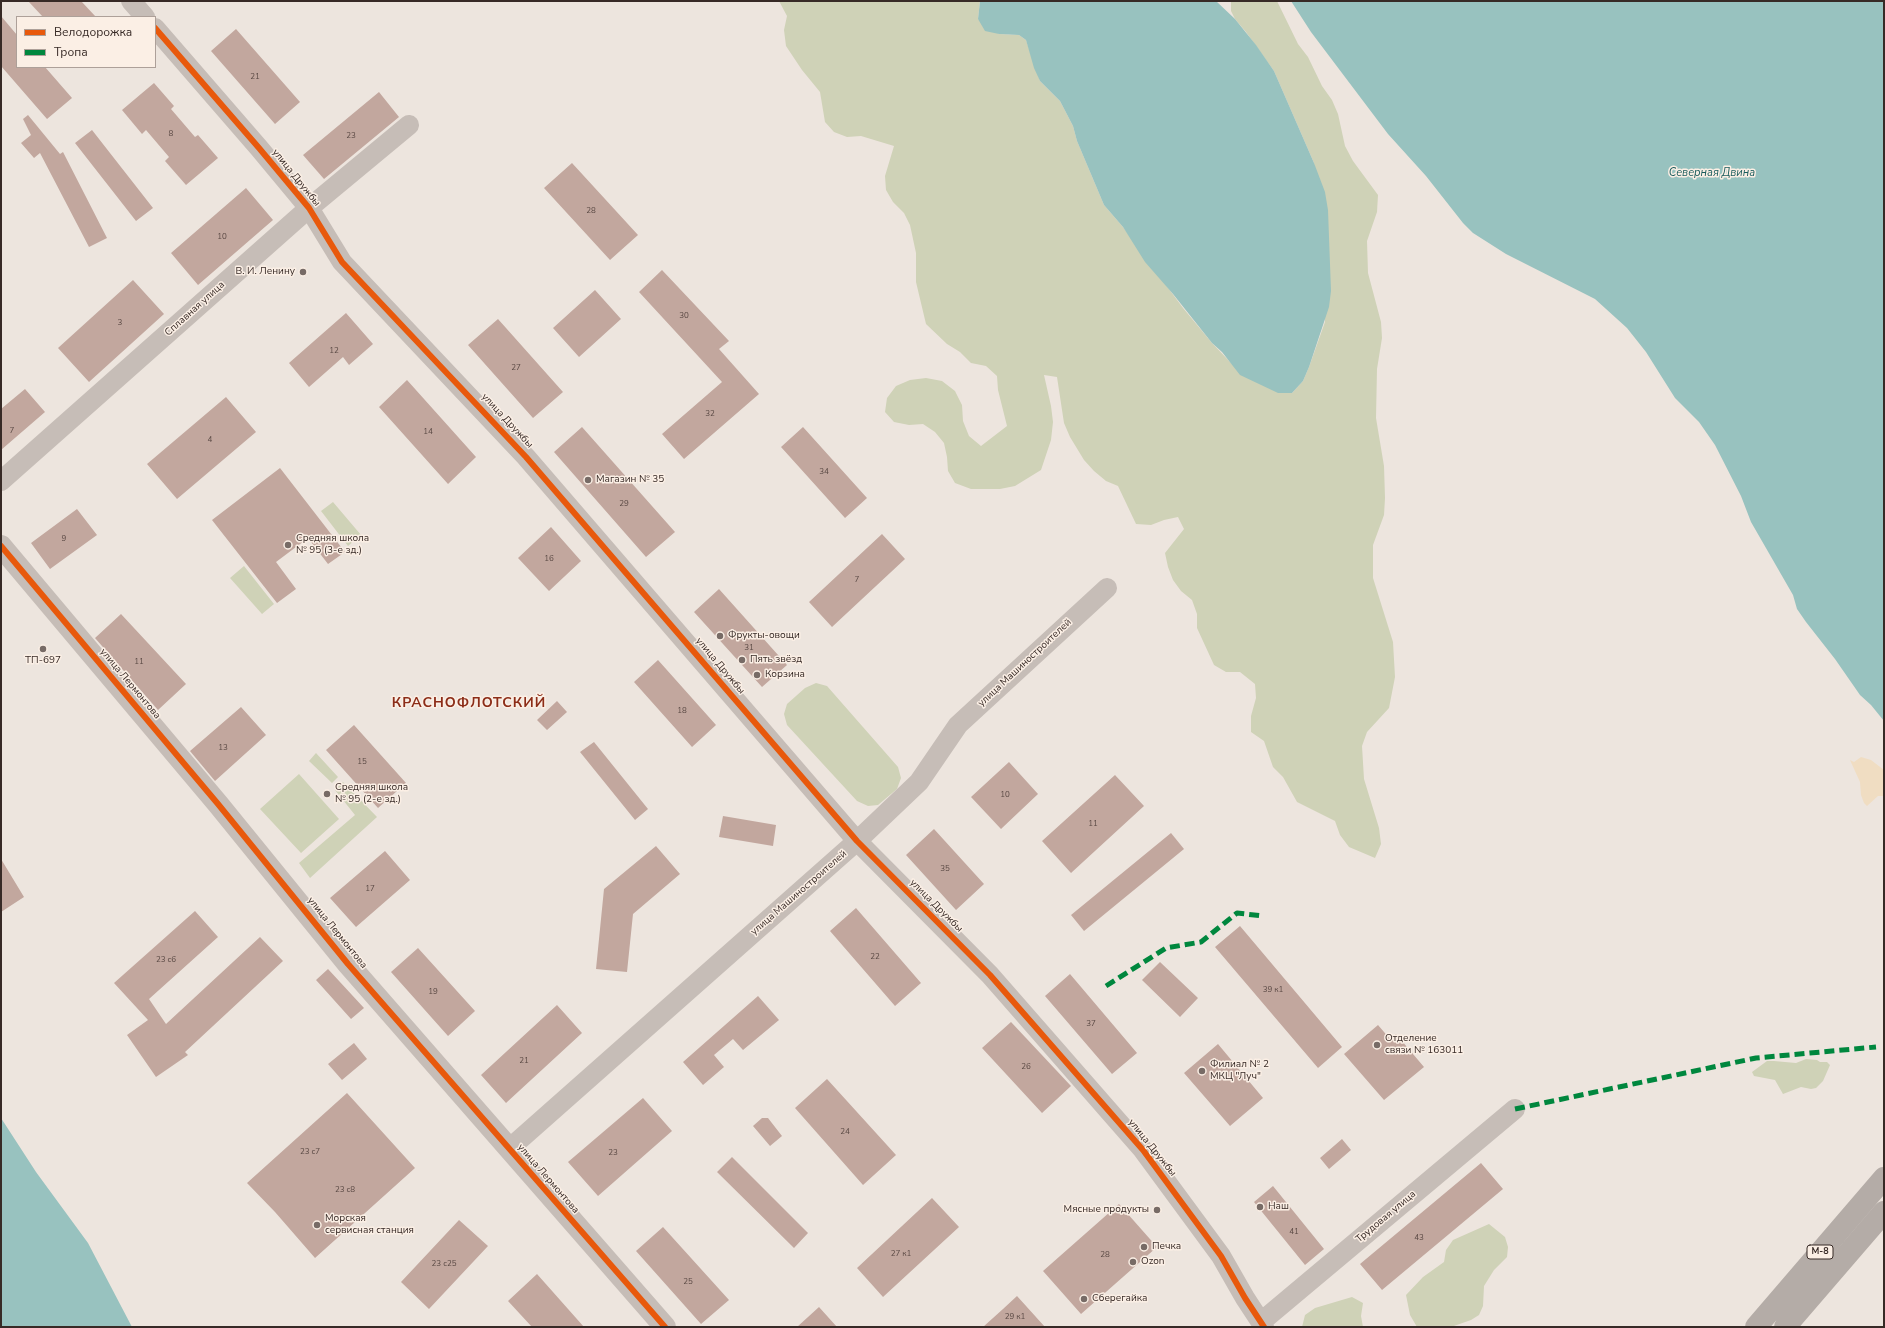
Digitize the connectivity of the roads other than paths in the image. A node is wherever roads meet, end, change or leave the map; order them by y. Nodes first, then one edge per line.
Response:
1 (131, 1) edge
2 (144, 16) edge
3 (156, 29) edge
4 (409, 125) dead end
5 (308, 208) junction
6 (1, 481) edge
7 (1, 546) edge
8 (1107, 588) dead end
9 (857, 841) junction
10 (1515, 1108) dead end
11 (509, 1149) junction
12 (1884, 1178) edge
13 (1884, 1212) edge
14 (1263, 1325) edge
15 (665, 1327) edge
16 (1756, 1327) edge
17 (1785, 1327) edge

1 - 2 street
3 - 5 street, улица Дружбы
4 - 5 street, Сплавная улица
5 - 6 street, Сплавная улица
5 - 9 street, улица Дружбы
7 - 11 street, улица Лермонтова
8 - 9 street, улица Машиностроителей
9 - 11 street, улица Машиностроителей
9 - 14 street, улица Дружбы
10 - 14 street, Трудовая улица
11 - 15 street, улица Лермонтова
12 - 16 main road, М-8
13 - 17 main road

